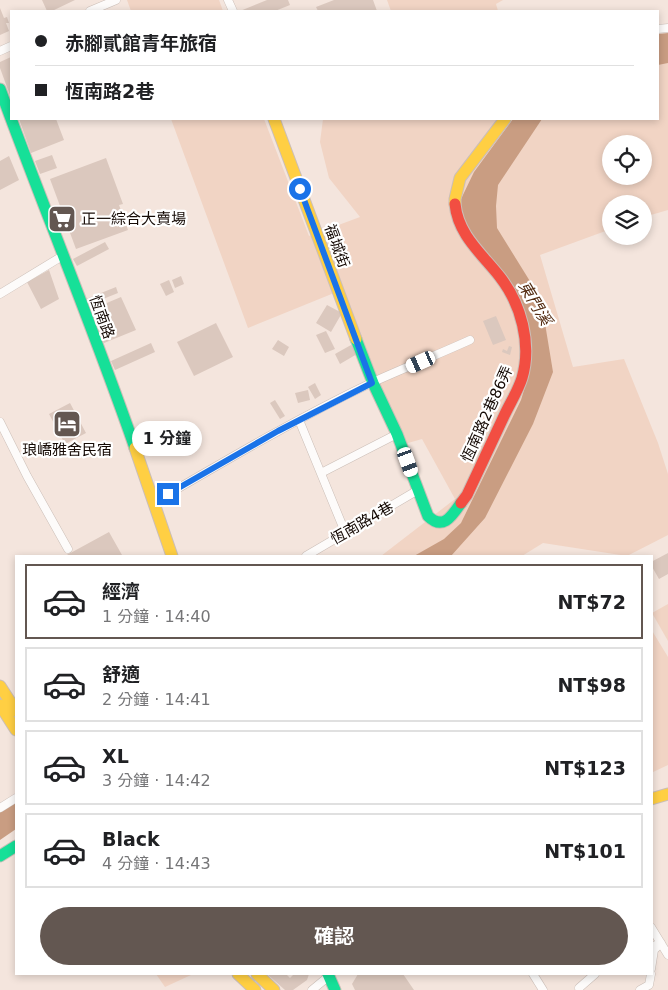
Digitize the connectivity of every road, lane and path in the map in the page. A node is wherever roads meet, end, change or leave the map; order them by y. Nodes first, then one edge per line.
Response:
1 (116, 0) edge
2 (92, 10) edge
3 (0, 89) edge
4 (10, 116) edge
5 (11, 120) edge
6 (274, 120) edge
7 (504, 120) edge
8 (64, 255) junction
9 (0, 294) edge
10 (470, 340) dead end
11 (372, 383) junction
12 (299, 420) junction
13 (0, 422) edge
14 (397, 434) junction
15 (321, 473) junction
16 (418, 490) junction
17 (153, 503) junction
18 (345, 532) junction
19 (68, 550) dead end
20 (172, 555) edge
21 (308, 555) edge
22 (0, 686) edge
23 (0, 705) edge
24 (15, 709) edge
25 (15, 728) edge
26 (668, 794) edge
27 (15, 799) edge
28 (653, 799) edge
29 (0, 808) edge
30 (15, 847) edge
31 (0, 856) edge
32 (653, 930) edge
33 (661, 943) junction
34 (653, 946) edge
35 (668, 955) edge
36 (653, 956) edge
37 (239, 975) edge
38 (258, 975) edge
39 (330, 975) edge
40 (534, 975) edge
41 (594, 975) edge
42 (651, 975) edge
43 (580, 988) dead end
44 (255, 990) edge
45 (274, 990) edge
46 (312, 990) edge
47 (335, 990) edge
48 (543, 990) edge
49 (640, 990) edge

1 - 2 street
3 - 4 street, 恆南路
5 - 8 street, 恆南路
6 - 11 street, 福城街
7 - 16 street, 恆南路2巷86弄
8 - 9 street
8 - 17 street, 恆南路
10 - 11 street
11 - 12 street
11 - 14 street, 恆南路2巷86弄
12 - 15 street
12 - 17 street
13 - 19 street
14 - 15 street
14 - 16 street, 恆南路2巷86弄
15 - 18 street
16 - 18 street, 恆南路4巷
17 - 20 street, 恆南路
18 - 21 street, 恆南路4巷
22 - 24 street
23 - 25 street
26 - 28 street
27 - 29 street
30 - 31 street
32 - 33 street
33 - 34 street
33 - 35 street
33 - 36 street
37 - 44 street
38 - 45 street
39 - 46 street
39 - 47 street
40 - 48 street
41 - 43 street
42 - 49 street

